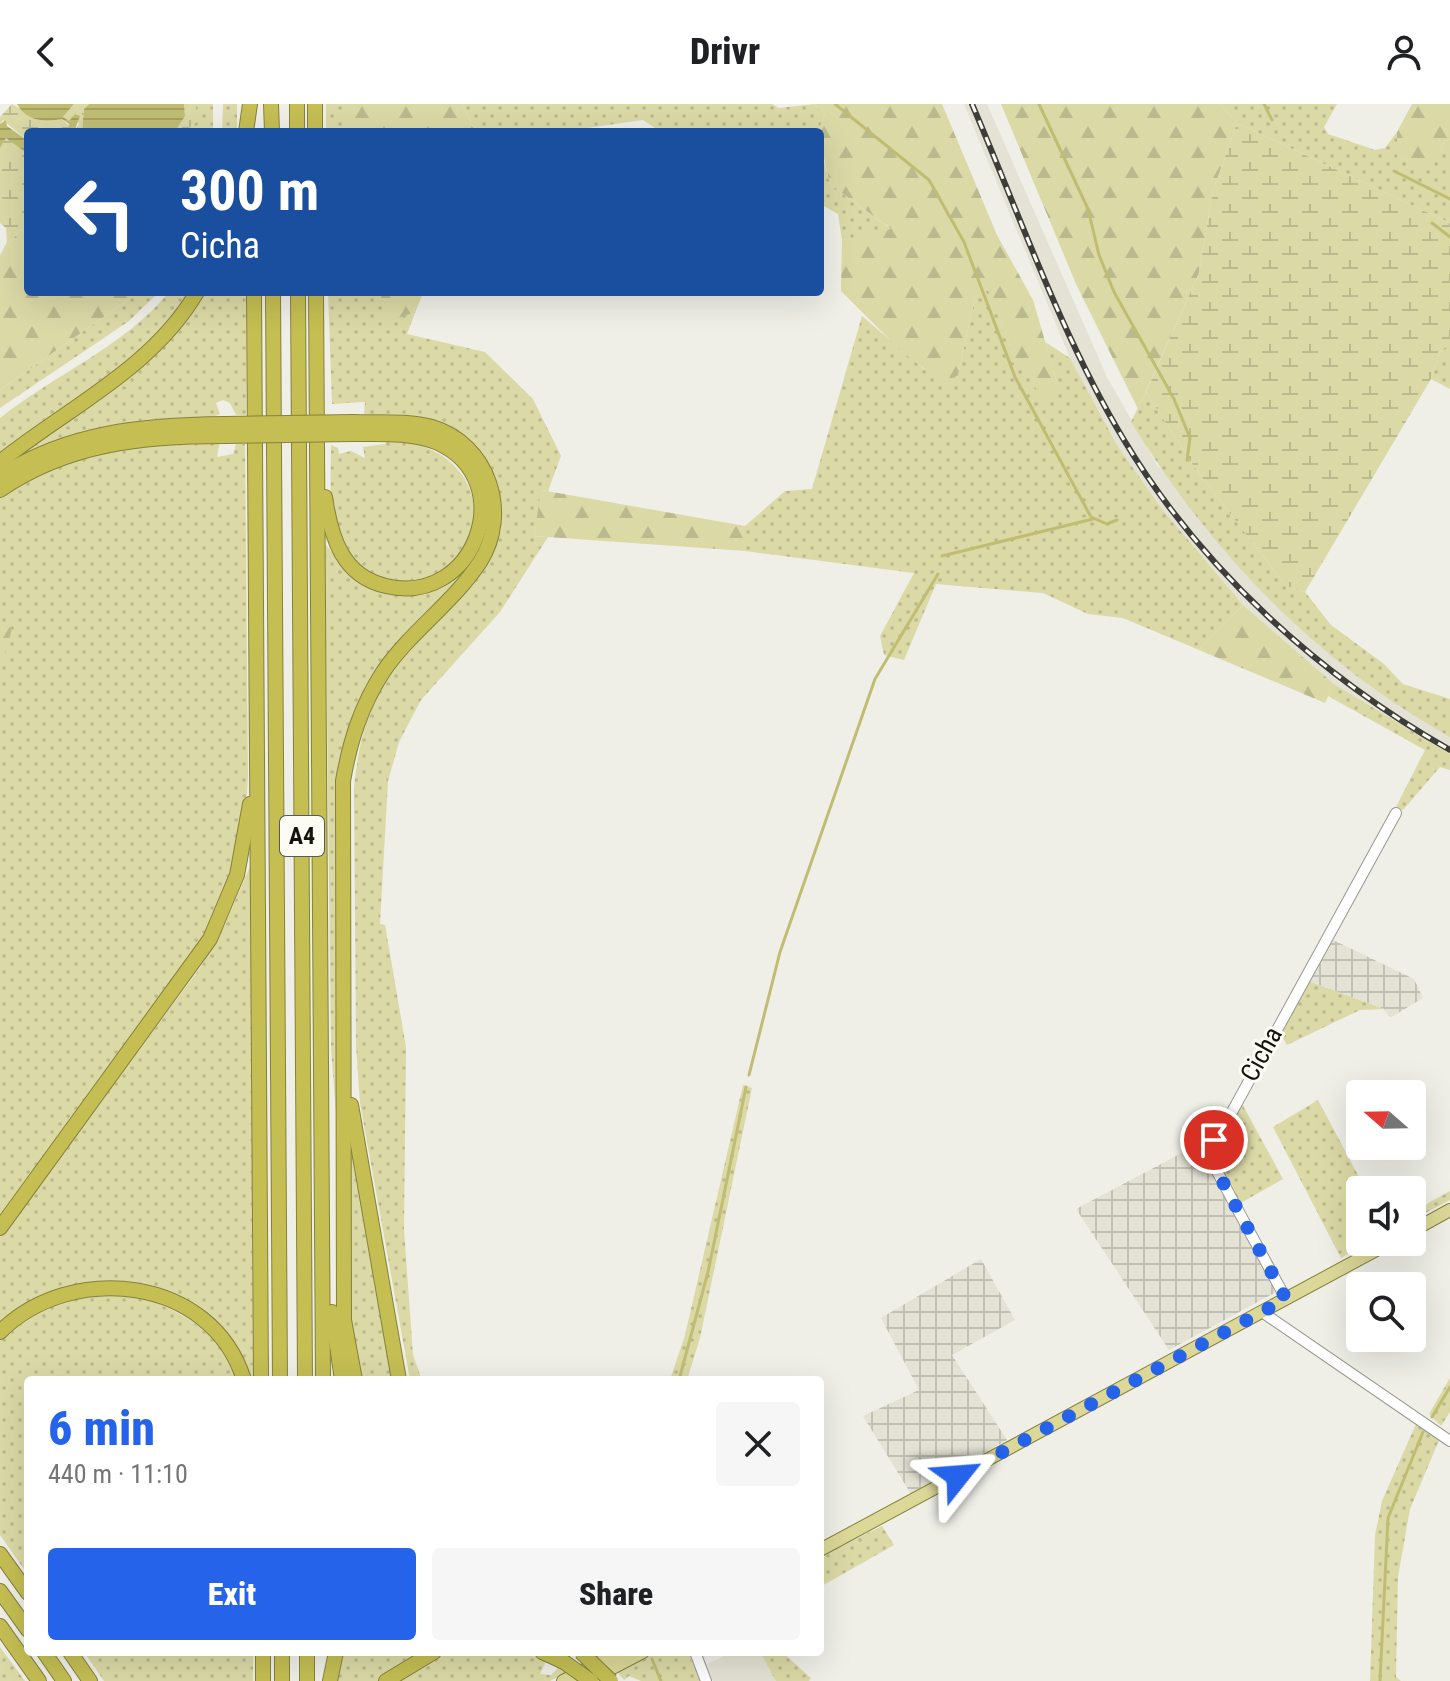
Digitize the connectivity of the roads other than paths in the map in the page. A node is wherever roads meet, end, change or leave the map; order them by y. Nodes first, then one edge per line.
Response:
1 (251, 104) edge
2 (271, 104) edge
3 (297, 104) edge
4 (315, 104) edge
5 (247, 128) edge
6 (253, 128) edge
7 (272, 128) edge
8 (297, 128) edge
9 (315, 128) edge
10 (194, 296) edge
11 (254, 296) edge
12 (273, 296) edge
13 (298, 296) edge
14 (316, 296) edge
15 (353, 428) junction
16 (225, 430) junction
17 (317, 445) junction
18 (0, 462) edge
19 (0, 476) edge
20 (0, 490) edge
21 (257, 740) junction
22 (1396, 813) dead end
23 (344, 1046) junction
24 (1450, 1210) edge
25 (322, 1220) junction
26 (1426, 1223) edge
27 (0, 1228) edge
28 (1365, 1256) edge
29 (1286, 1299) junction
30 (1262, 1312) junction
31 (0, 1332) edge
32 (242, 1376) edge
33 (261, 1376) edge
34 (280, 1376) edge
35 (305, 1376) edge
36 (323, 1376) edge
37 (341, 1376) edge
38 (354, 1376) edge
39 (398, 1376) edge
40 (1450, 1441) edge
41 (824, 1548) edge
42 (0, 1551) edge
43 (24, 1588) edge
44 (0, 1591) edge
45 (24, 1624) edge
46 (0, 1626) edge
47 (47, 1656) edge
48 (73, 1656) edge
49 (263, 1656) edge
50 (282, 1656) edge
51 (307, 1656) edge
52 (325, 1656) edge
53 (335, 1656) edge
54 (427, 1656) edge
55 (551, 1656) edge
56 (585, 1656) edge
57 (611, 1656) edge
58 (635, 1656) edge
59 (697, 1656) edge
60 (39, 1681) edge
61 (64, 1681) edge
62 (90, 1681) edge
63 (263, 1681) edge
64 (282, 1681) edge
65 (307, 1681) edge
66 (328, 1681) edge
67 (386, 1681) edge
68 (563, 1681) edge
69 (588, 1681) edge
70 (611, 1681) edge
71 (706, 1681) edge

1 - 5 highway
1 - 6 highway
2 - 7 highway
3 - 8 highway
4 - 9 highway
10 - 18 highway
11 - 21 highway
12 - 34 highway, A4
13 - 35 highway, A4
14 - 17 highway
15 - 16 highway, bridge
15 - 17 highway
15 - 23 highway
16 - 19 highway
16 - 20 highway
17 - 25 highway
21 - 27 highway
21 - 33 highway
22 - 29 street, Cicha
23 - 38 highway
23 - 39 highway
24 - 26 main road
25 - 36 highway
25 - 37 highway
28 - 29 main road
29 - 30 main road
30 - 40 street
30 - 41 main road
31 - 32 highway
42 - 43 highway
44 - 45 highway
46 - 60 highway
47 - 61 highway
48 - 62 highway
49 - 63 highway
50 - 64 highway
51 - 65 highway
52 - 66 highway
53 - 66 highway
54 - 67 highway
55 - 69 highway, bridge
56 - 70 highway, bridge
57 - 68 main road
58 - 69 main road
59 - 71 street

